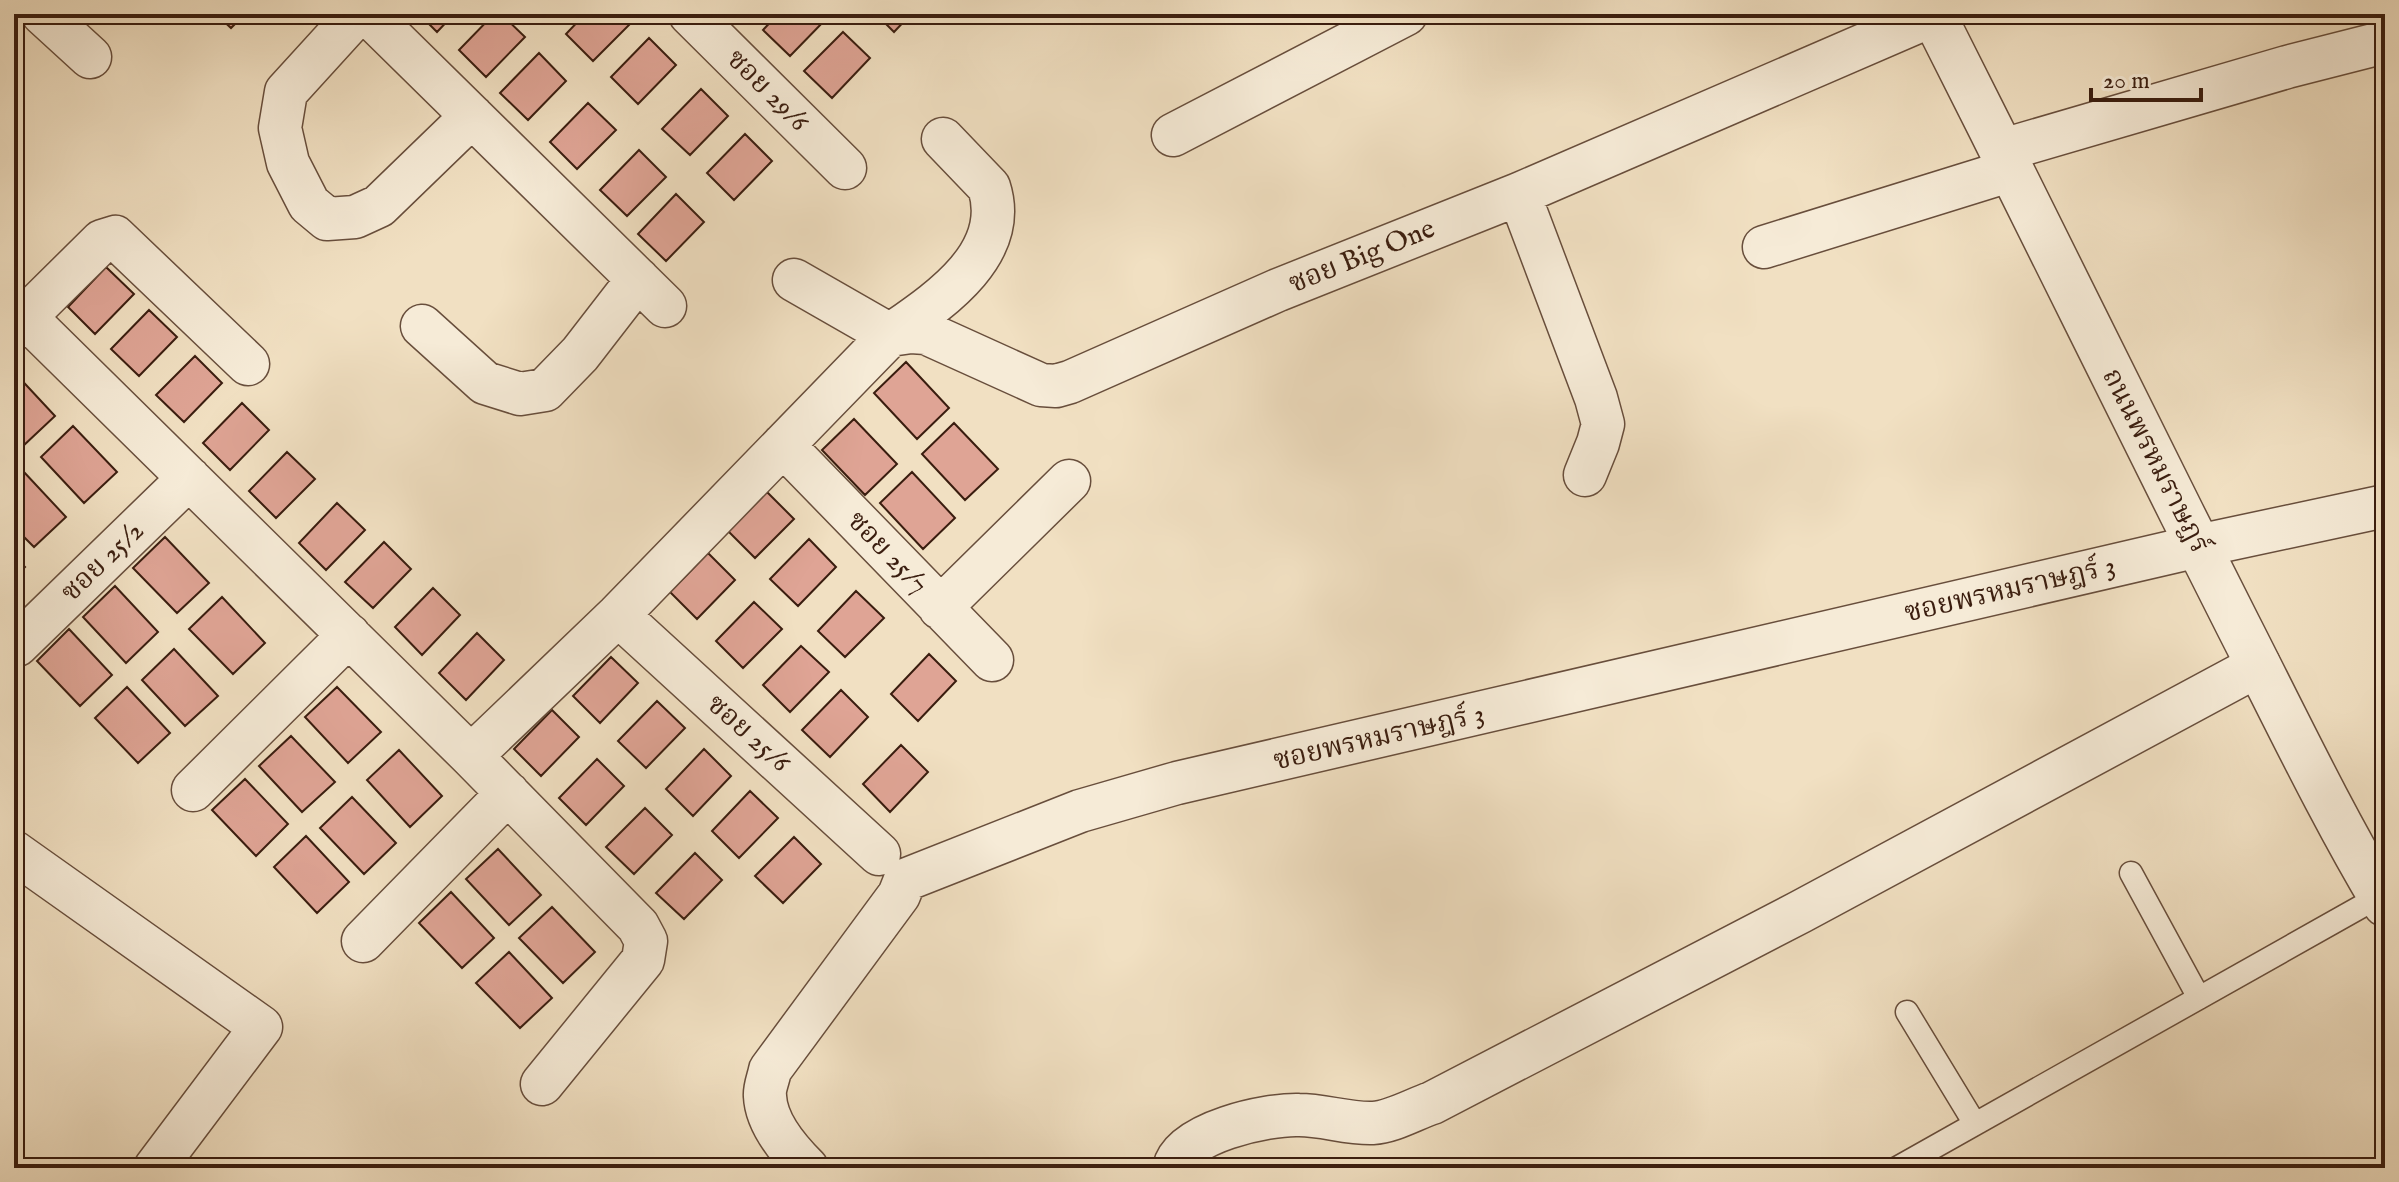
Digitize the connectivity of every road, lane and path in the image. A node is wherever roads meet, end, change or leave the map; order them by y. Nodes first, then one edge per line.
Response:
1 (43, 14) edge
2 (357, 14) edge
3 (368, 14) edge
4 (690, 14) edge
5 (1406, 14) edge
6 (1933, 14) edge
7 (2385, 42) edge
8 (90, 57) dead end
9 (472, 116) junction
10 (1173, 135) dead end
11 (943, 139) dead end
12 (2007, 160) junction
13 (845, 168) dead end
14 (1519, 194) junction
15 (1764, 247) dead end
16 (794, 280) dead end
17 (18, 317) edge
18 (422, 326) dead end
19 (890, 335) junction
20 (248, 364) dead end
21 (783, 445) junction
22 (1585, 475) dead end
23 (189, 478) junction
24 (1069, 481) dead end
25 (2385, 506) edge
26 (2198, 546) junction
27 (940, 608) junction
28 (618, 615) junction
29 (349, 635) junction
30 (17, 645) dead end
31 (992, 660) dead end
32 (2259, 665) junction
33 (471, 756) junction
34 (193, 790) dead end
35 (508, 793) junction
36 (14, 852) edge
37 (879, 854) dead end
38 (2131, 873) dead end
39 (2383, 900) edge
40 (363, 941) dead end
41 (2199, 998) junction
42 (1907, 1012) dead end
43 (542, 1084) dead end
44 (1975, 1124) junction
45 (155, 1168) edge
46 (807, 1168) edge
47 (1174, 1168) edge
48 (1897, 1168) edge

1 - 8 street
2 - 9 street
3 - 9 street
4 - 13 street, ซอย 29/6
5 - 10 street
6 - 12 street, ถนนพรหมราษฎร์
6 - 14 street, ซอย Big One
7 - 12 street
9 - 18 street
11 - 19 street
12 - 15 street
12 - 26 street, ถนนพรหมราษฎร์
14 - 19 street, ซอย Big One
14 - 22 street
16 - 19 street
17 - 20 street
17 - 23 street
19 - 21 street
21 - 27 street, ซอย 25/7
21 - 28 street
23 - 29 street
23 - 30 street, ซอย 25/2
24 - 27 street
25 - 26 street, ซอยพรหมราษฎร์ 3
26 - 32 street, ถนนพรหมราษฎร์
26 - 46 street, ซอยพรหมราษฎร์ 3
27 - 31 street, ซอย 25/7
28 - 33 street
28 - 37 street, ซอย 25/6
29 - 33 street
29 - 34 street
32 - 39 street, ถนนพรหมราษฎร์
32 - 47 street
33 - 35 street
35 - 40 street
35 - 43 street
36 - 45 street
38 - 41 lane
39 - 41 lane
41 - 44 lane
42 - 44 lane
44 - 48 lane

